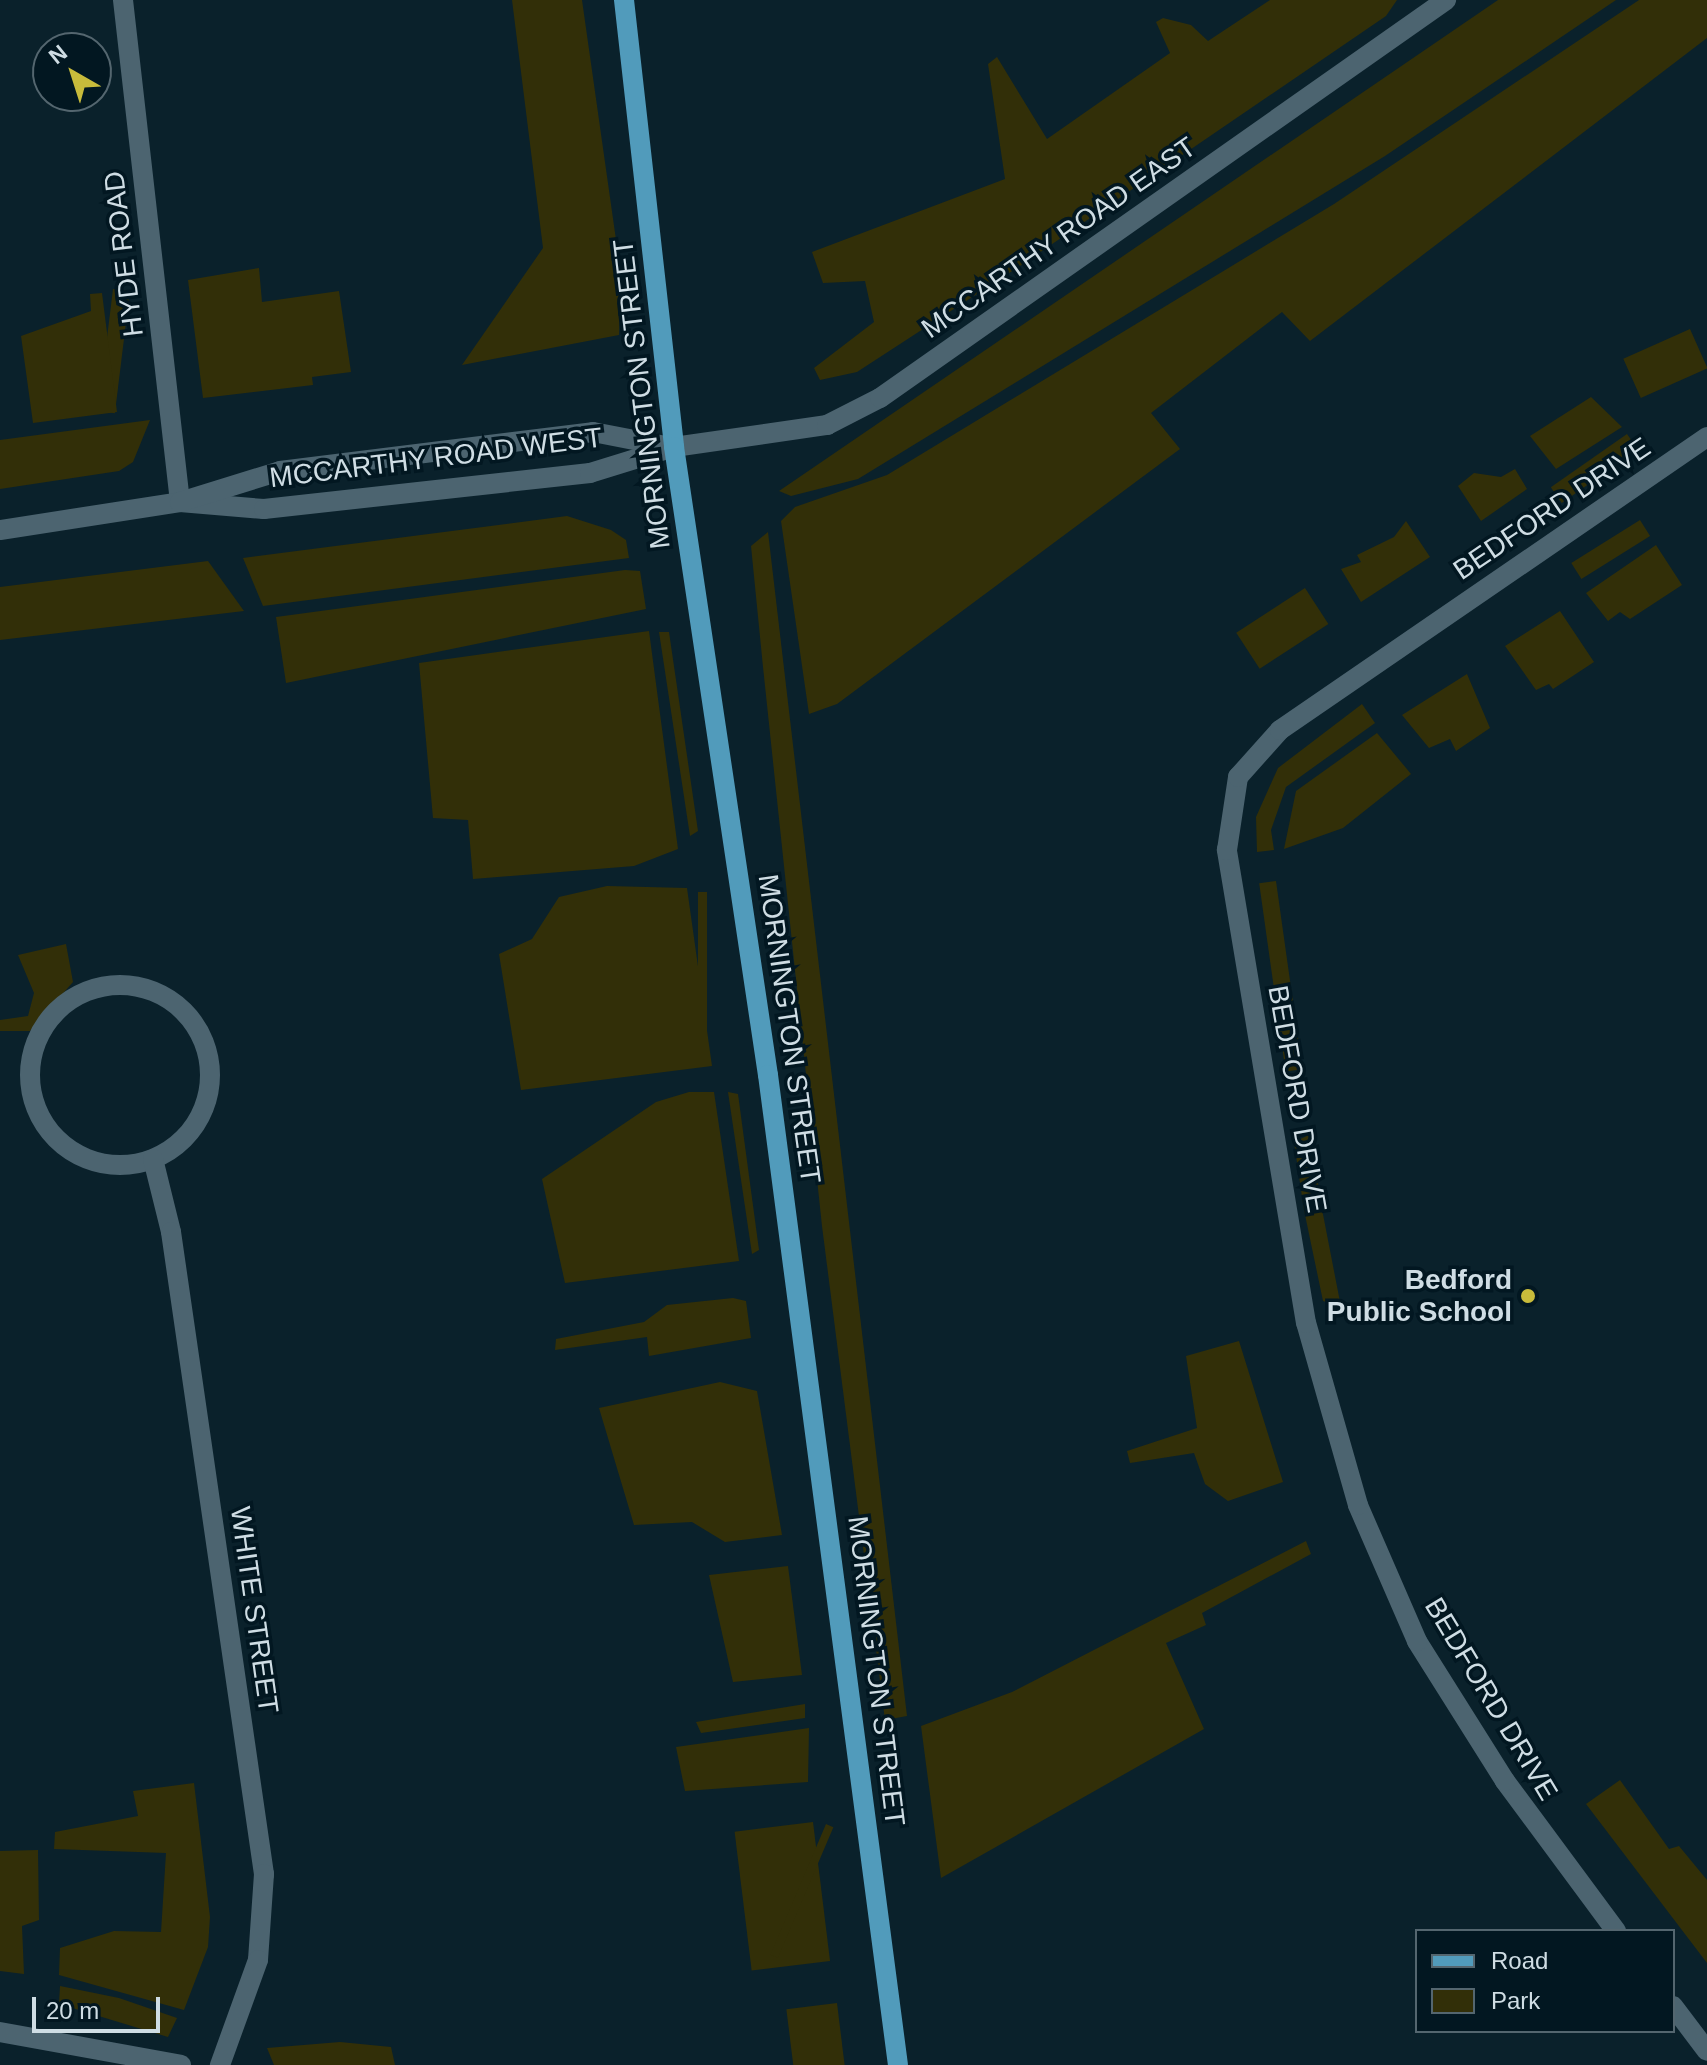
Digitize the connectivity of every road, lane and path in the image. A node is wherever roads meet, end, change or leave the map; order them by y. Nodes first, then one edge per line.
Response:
1 (123, 0) edge
2 (624, 0) edge
3 (1446, 0) edge
4 (1707, 437) edge
5 (674, 447) junction
6 (180, 502) junction
7 (0, 530) edge
8 (153, 1159) junction
9 (1615, 1929) edge
10 (1675, 2009) edge
11 (0, 2032) edge
12 (1707, 2051) edge
13 (150, 2060) edge
14 (181, 2065) edge
15 (220, 2065) edge
16 (898, 2065) edge

1 - 6 street, HYDE ROAD
2 - 5 main road, MORNINGTON STREET
3 - 5 street, MCCARTHY ROAD EAST
4 - 9 street, BEDFORD DRIVE
5 - 6 street, MCCARTHY ROAD WEST
5 - 6 street, MCCARTHY ROAD WEST
5 - 16 main road, MORNINGTON STREET
6 - 7 street, MCCARTHY ROAD WEST
8 - 8 street
8 - 15 street, WHITE STREET
10 - 12 street
11 - 13 street
13 - 14 street

